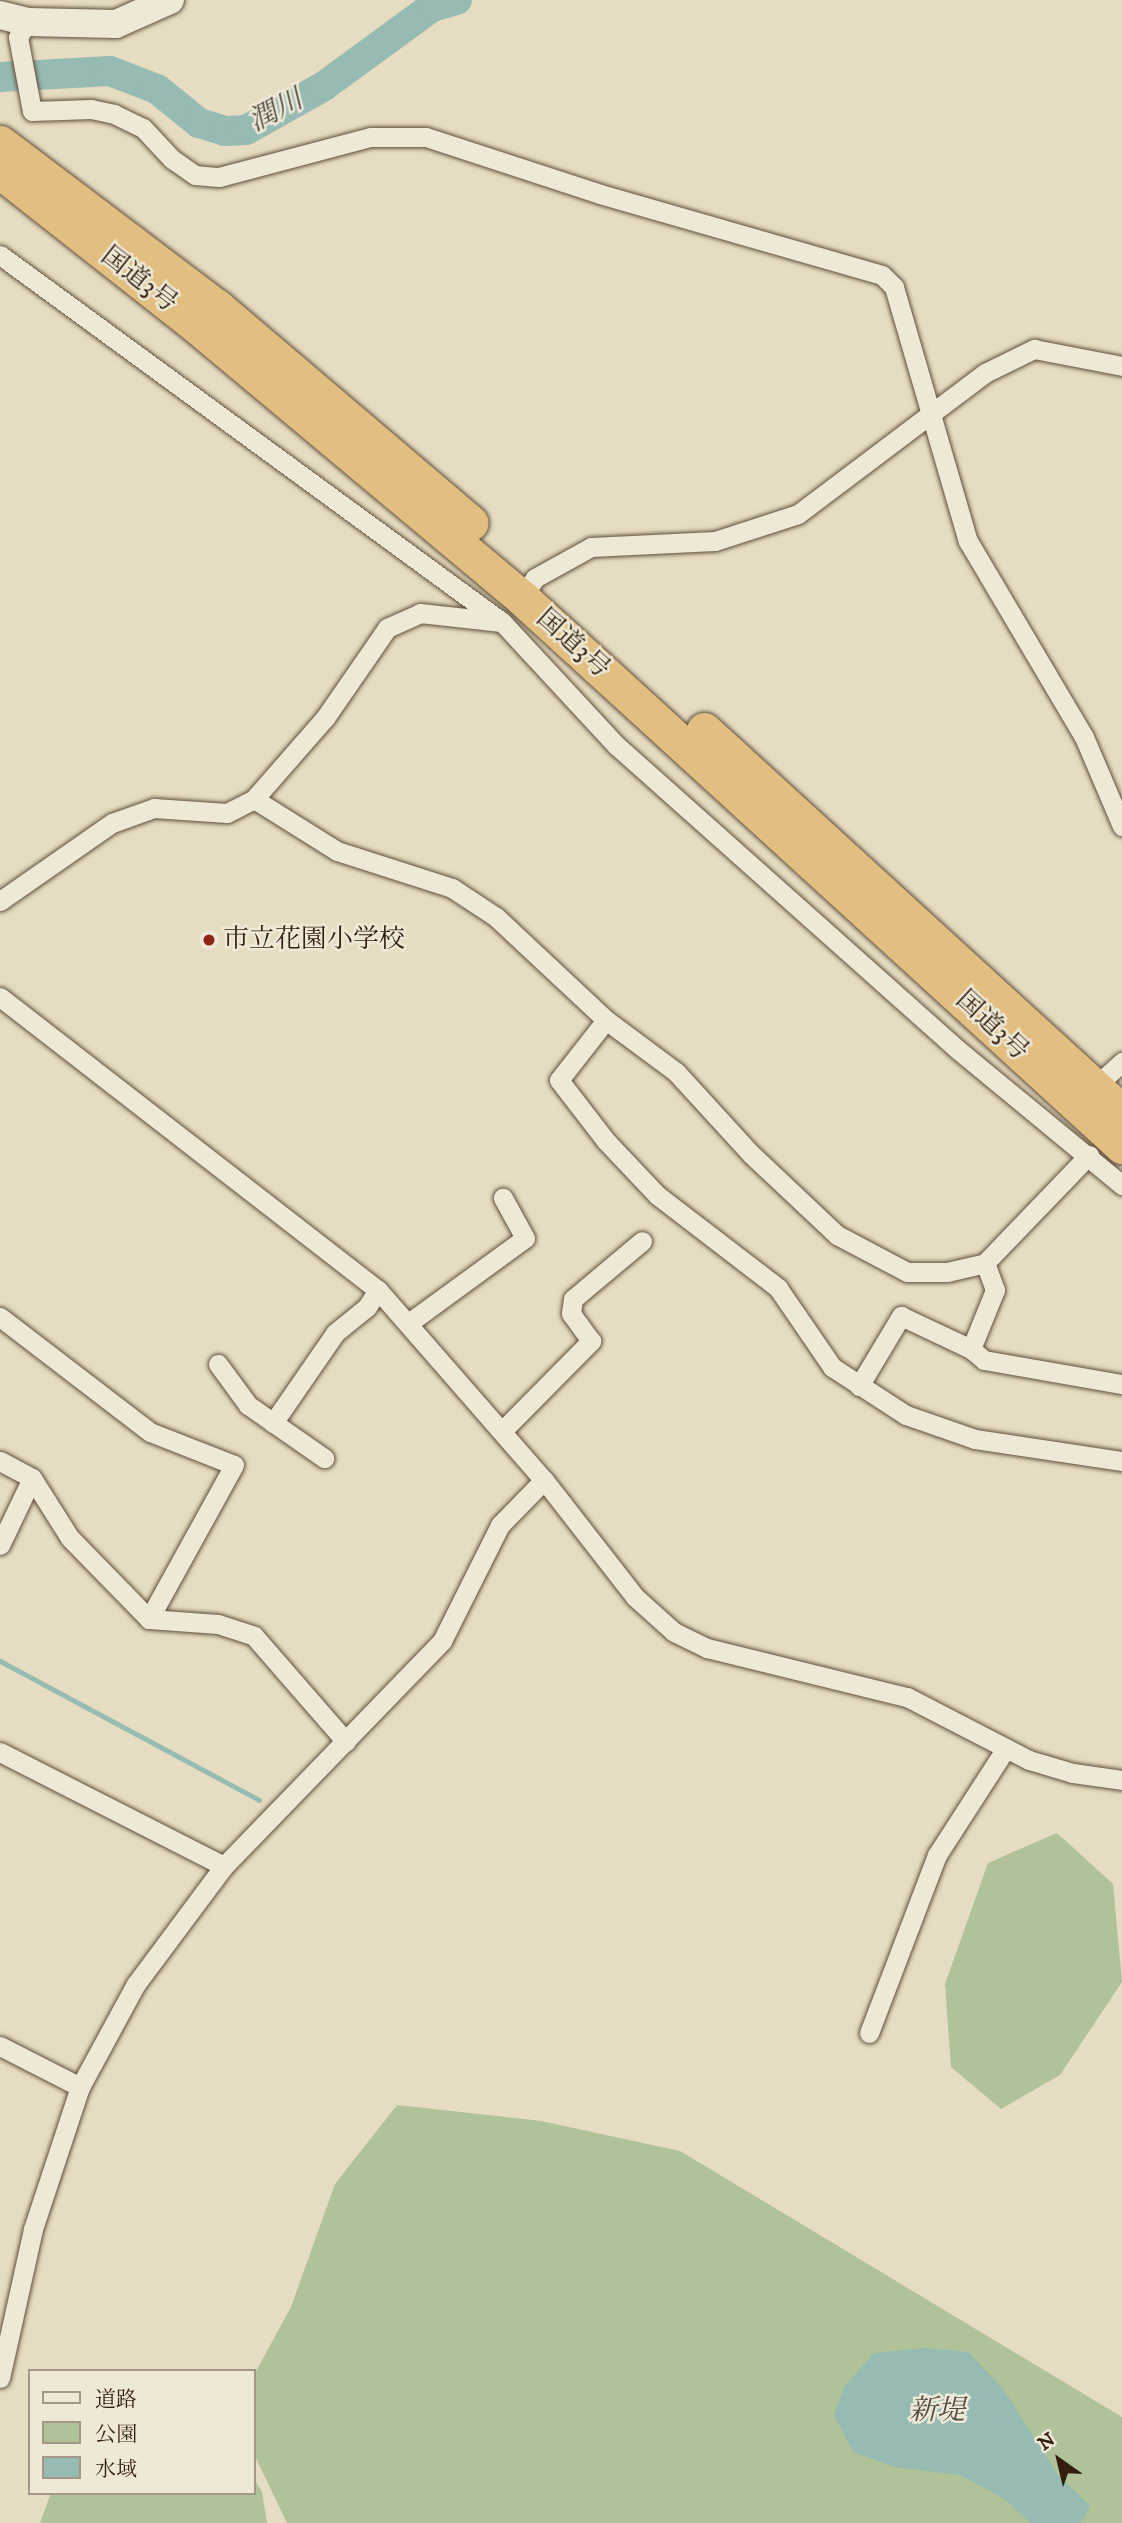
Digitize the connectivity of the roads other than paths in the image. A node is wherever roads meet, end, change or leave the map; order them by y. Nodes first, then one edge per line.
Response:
1 (170, 0) edge
2 (0, 15) edge
3 (23, 29) junction
4 (0, 143) edge
5 (0, 170) edge
6 (0, 255) edge
7 (1122, 366) edge
8 (934, 413) junction
9 (520, 599) junction
10 (254, 799) junction
11 (1122, 826) edge
12 (0, 901) edge
13 (3, 1004) edge
14 (606, 1020) junction
15 (1122, 1062) edge
16 (1078, 1107) junction
17 (1122, 1112) edge
18 (1106, 1150) edge
19 (1122, 1185) edge
20 (503, 1198) dead end
21 (642, 1241) dead end
22 (985, 1263) junction
23 (378, 1290) junction
24 (0, 1317) edge
25 (410, 1322) junction
26 (971, 1349) junction
27 (218, 1364) dead end
28 (1122, 1384) edge
29 (859, 1386) junction
30 (273, 1423) junction
31 (502, 1431) junction
32 (324, 1458) dead end
33 (0, 1461) edge
34 (1122, 1461) edge
35 (32, 1478) junction
36 (544, 1480) junction
37 (0, 1545) edge
38 (149, 1619) junction
39 (346, 1742) junction
40 (1004, 1751) junction
41 (0, 1752) edge
42 (1122, 1780) edge
43 (224, 1866) junction
44 (869, 2033) dead end
45 (0, 2046) edge
46 (80, 2087) junction
47 (0, 2378) edge

1 - 3 street
2 - 3 street
3 - 8 street
4 - 9 highway, 国道3号
5 - 9 highway, 国道3号
6 - 9 street
7 - 8 street
8 - 9 street
8 - 11 street
9 - 10 street
9 - 16 highway, 国道3号
9 - 16 street
10 - 12 street
10 - 14 street
13 - 23 street
14 - 22 street
14 - 29 street
15 - 16 street
16 - 17 highway, 国道3号
16 - 18 highway, 国道3号
18 - 19 street
18 - 22 street
20 - 25 street
21 - 31 street
22 - 26 street
23 - 25 street
23 - 30 street
24 - 38 street
25 - 31 street
26 - 28 street
26 - 29 street
27 - 30 street
29 - 34 street
30 - 32 street
31 - 36 street
33 - 35 street
35 - 37 street
35 - 38 street
36 - 39 street
36 - 40 street
38 - 39 street
39 - 43 street
40 - 42 street
40 - 44 street
41 - 43 street
43 - 46 street
45 - 46 street
46 - 47 street

